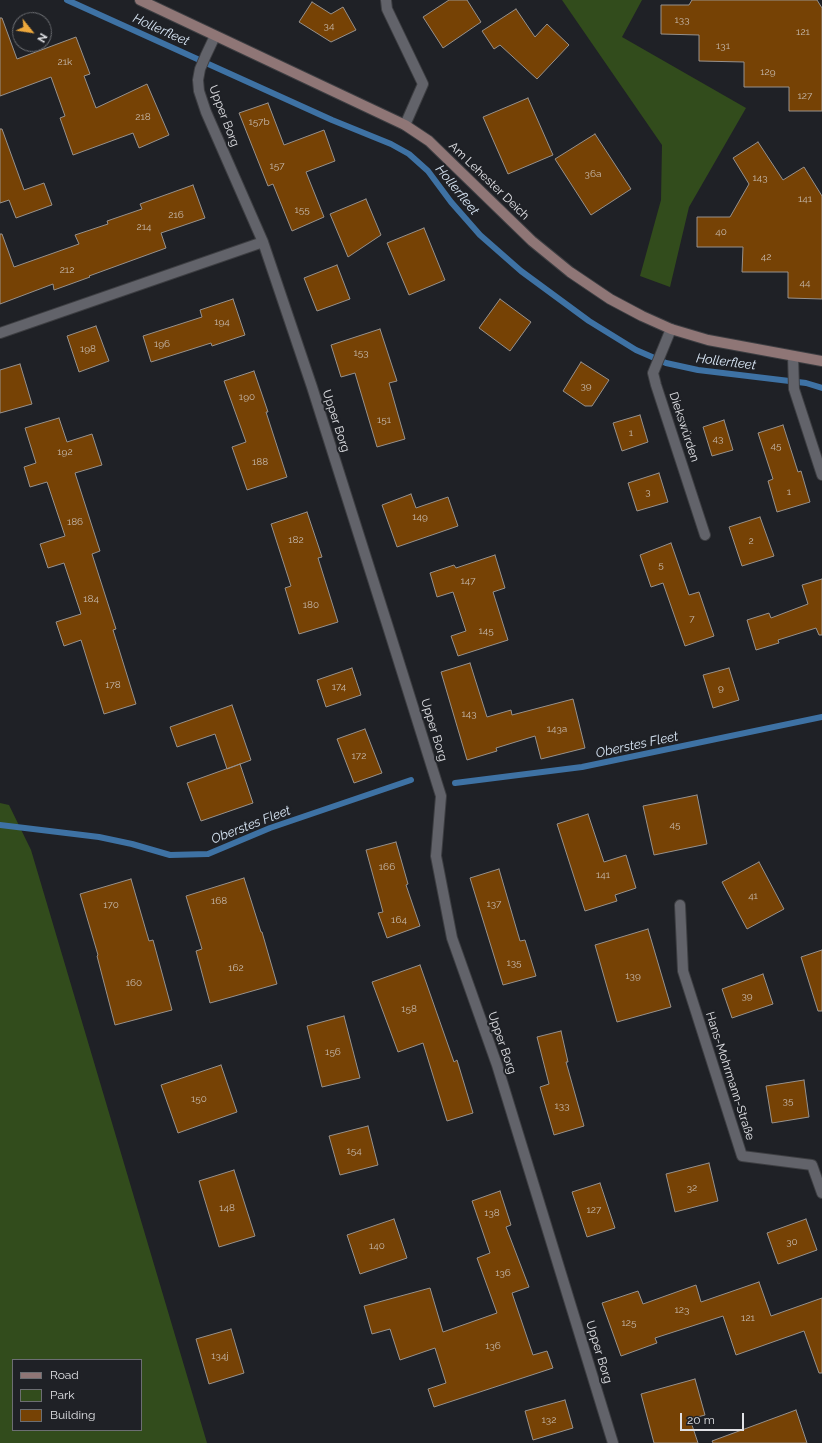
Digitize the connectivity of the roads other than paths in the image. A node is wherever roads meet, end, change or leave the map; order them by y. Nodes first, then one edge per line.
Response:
1 (140, 0) edge
2 (386, 0) edge
3 (215, 36) junction
4 (405, 125) junction
5 (263, 242) junction
6 (671, 329) junction
7 (0, 333) edge
8 (793, 356) junction
9 (822, 361) edge
10 (822, 475) edge
11 (706, 535) dead end
12 (680, 904) dead end
13 (822, 1193) edge
14 (613, 1443) edge

1 - 3 street, Am Lehester Deich
2 - 4 street
3 - 4 street, Am Lehester Deich
3 - 5 street, Upper Borg
4 - 6 street, Am Lehester Deich
5 - 7 street
5 - 14 street, Upper Borg
6 - 8 street, Am Lehester Deich
6 - 11 street, Diekswürden
8 - 9 street, Am Lehester Deich
8 - 10 street
12 - 13 street, Hans-Mohrmann-Straße

